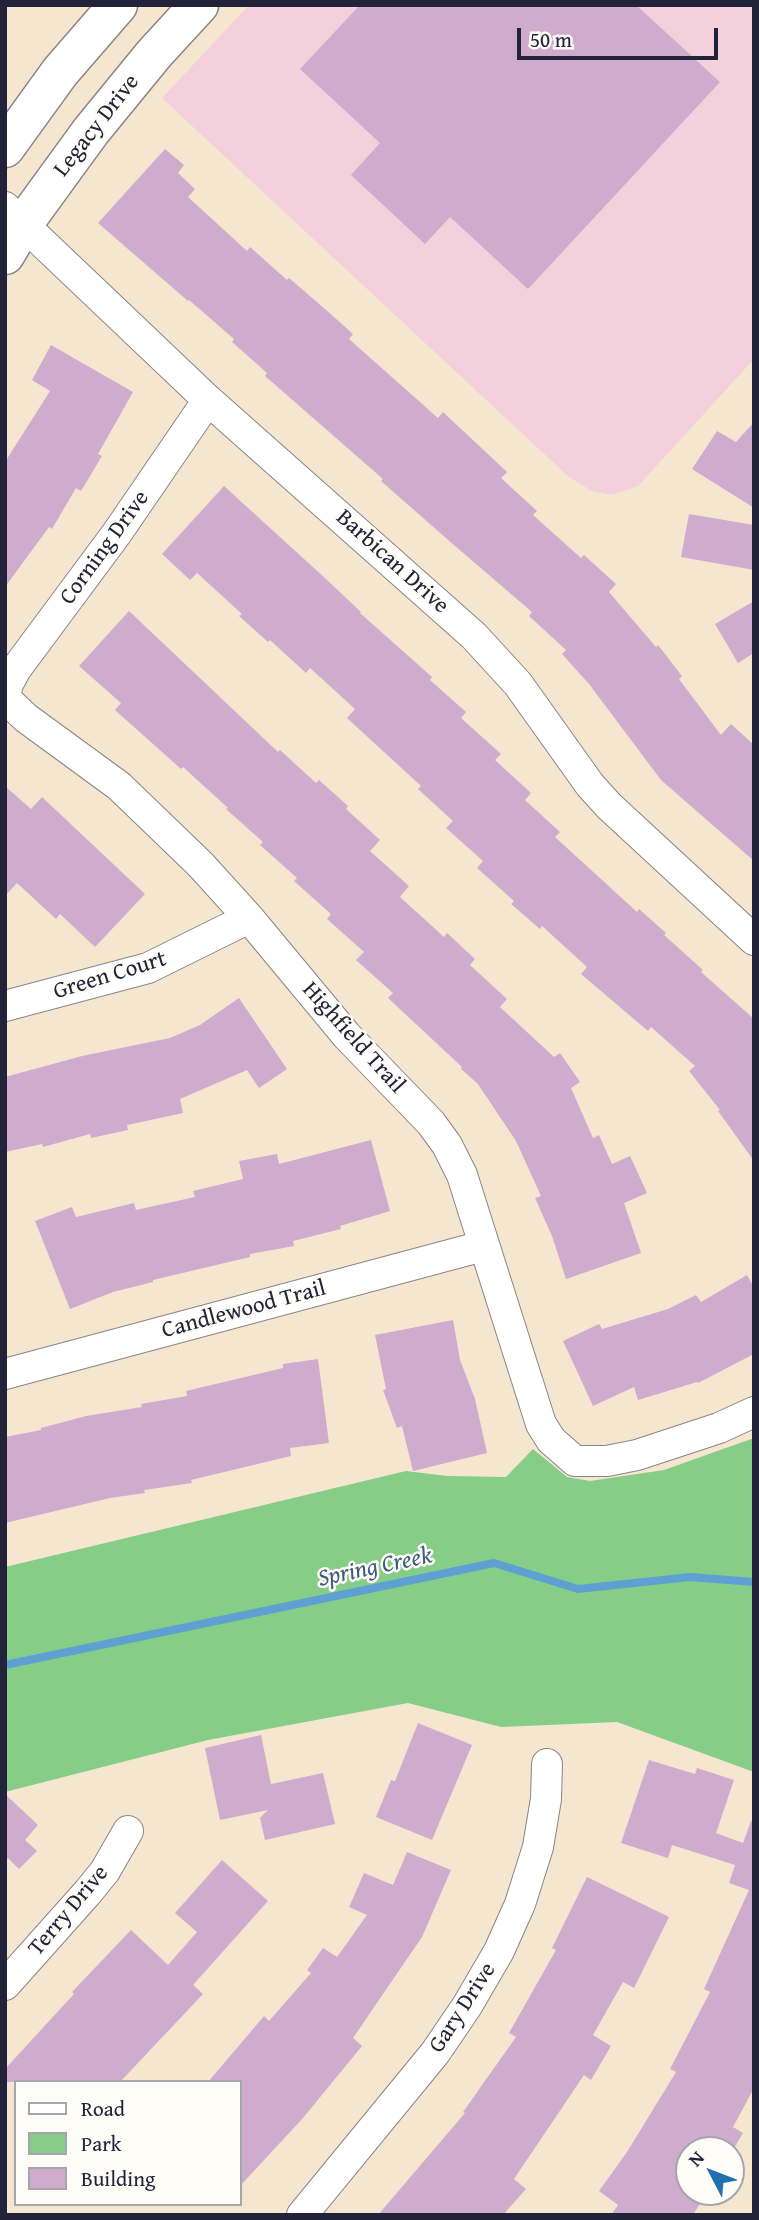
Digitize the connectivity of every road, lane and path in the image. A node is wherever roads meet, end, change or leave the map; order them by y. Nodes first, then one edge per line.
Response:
1 (118, 5) edge
2 (200, 5) edge
3 (5, 148) edge
4 (11, 228) edge
5 (208, 400) junction
6 (5, 697) edge
7 (249, 918) junction
8 (754, 940) edge
9 (5, 1006) edge
10 (483, 1246) junction
11 (5, 1374) edge
12 (754, 1412) edge
13 (547, 1764) dead end
14 (128, 1831) dead end
15 (5, 1986) edge
16 (302, 2215) edge

1 - 3 main road
2 - 4 main road, Legacy Drive
4 - 5 street, Barbican Drive
5 - 6 street, Corning Drive
5 - 8 street, Barbican Drive
6 - 7 street, Highfield Trail
7 - 9 street, Green Court
7 - 10 street, Highfield Trail
10 - 11 street, Candlewood Trail
10 - 12 street, Highfield Trail
13 - 16 street, Gary Drive
14 - 15 street, Terry Drive

